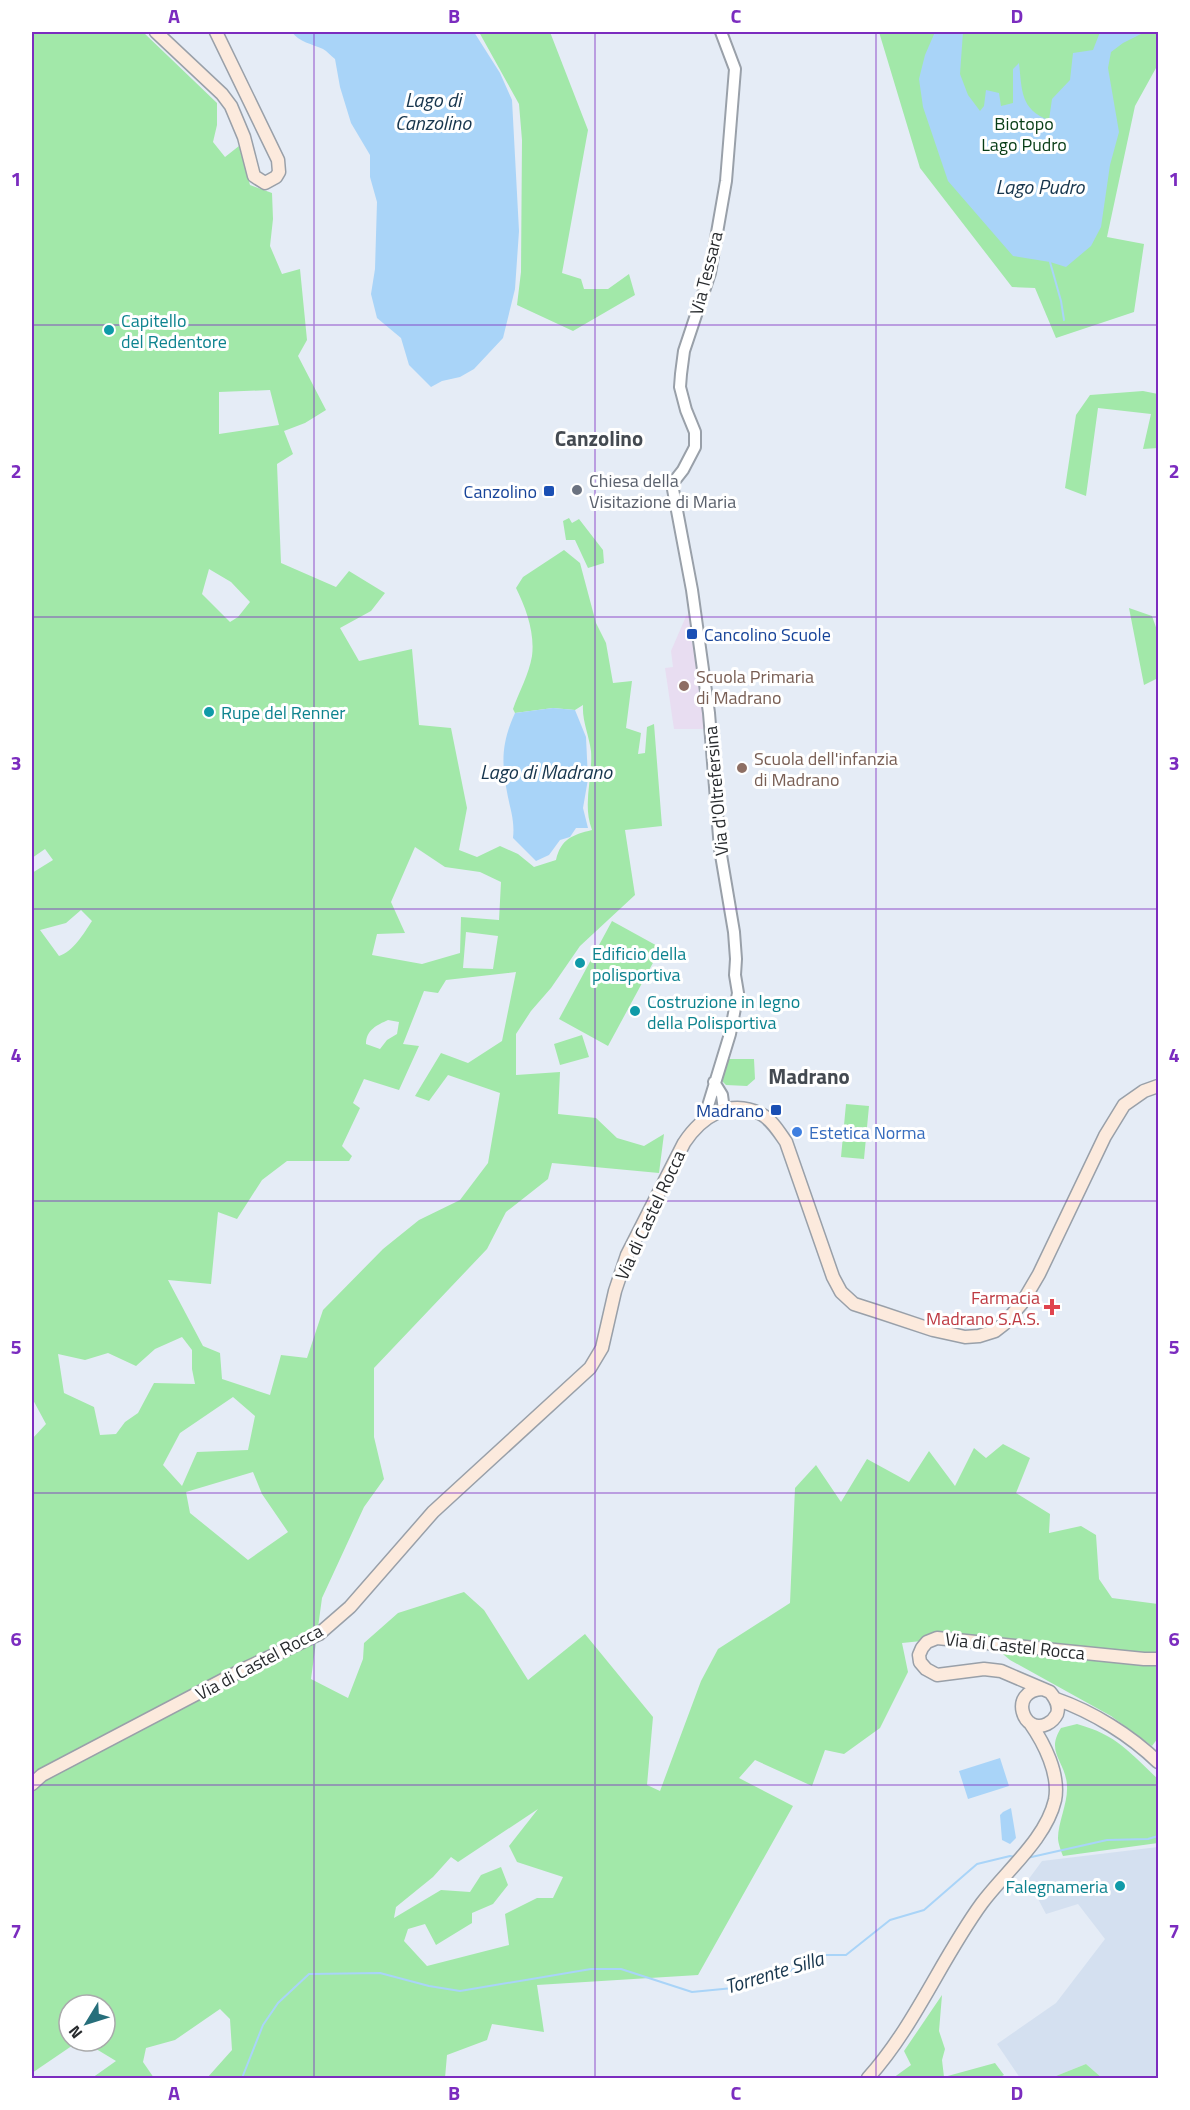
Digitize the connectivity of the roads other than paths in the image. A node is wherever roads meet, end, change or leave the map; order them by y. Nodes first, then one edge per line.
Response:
1 (156, 32) edge
2 (216, 32) edge
3 (722, 32) edge
4 (672, 484) joint
5 (714, 1082) junction
6 (1158, 1086) edge
7 (724, 1110) junction
8 (704, 1119) junction
9 (1158, 1659) edge
10 (1018, 1679) junction
11 (1042, 1689) junction
12 (1025, 1696) junction
13 (1056, 1699) junction
14 (1084, 1712) junction
15 (1051, 1721) junction
16 (1030, 1723) junction
17 (1042, 1739) junction
18 (1158, 1762) edge
19 (32, 1784) edge
20 (868, 2079) edge

1 - 2 main road
3 - 4 street, Via Tessara
4 - 5 street, Via d'Oltrefersina
5 - 7 street
5 - 8 street, Via d'Oltrefersina
6 - 7 main road, Via di Castel Rocca
7 - 8 main road, Via di Castel Rocca
8 - 19 main road, Via di Castel Rocca
9 - 10 main road, Via di Castel Rocca
10 - 11 main road, Via di Castel Rocca
10 - 12 main road, Via di Castel Rocca
11 - 12 main road
11 - 13 main road
12 - 16 main road
13 - 14 main road
13 - 15 main road
14 - 15 main road
14 - 18 main road
15 - 16 main road
15 - 17 main road
16 - 17 main road
17 - 20 main road

